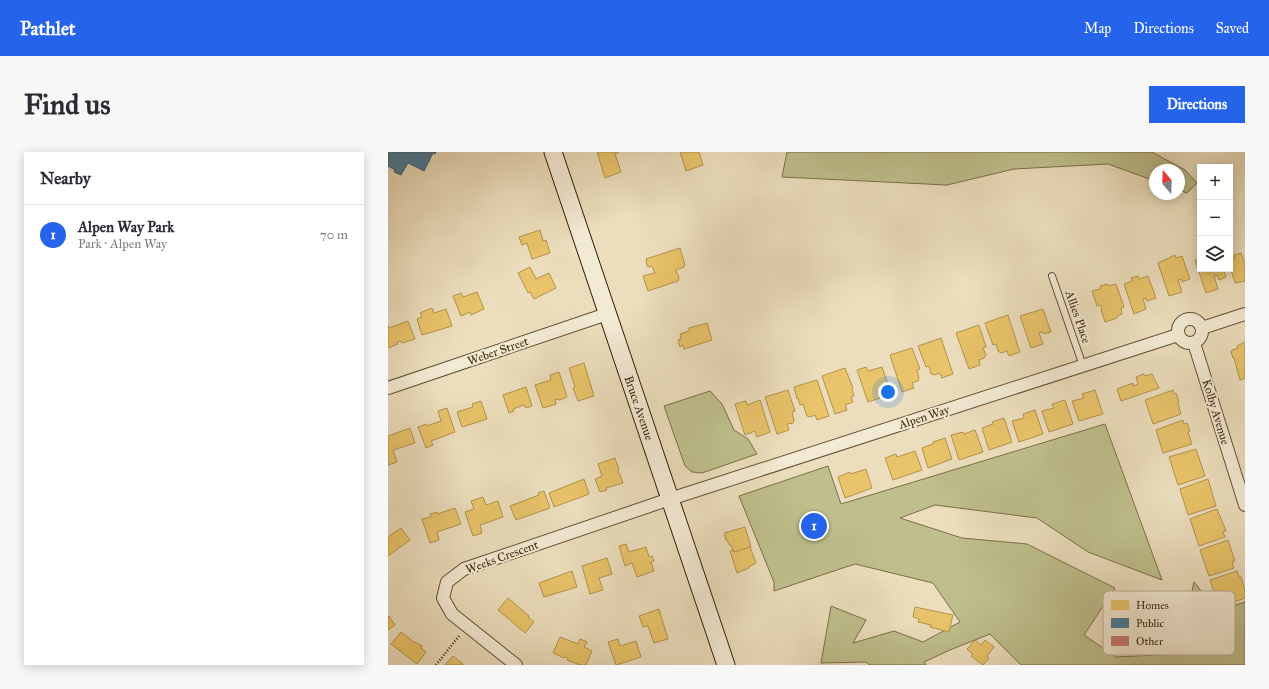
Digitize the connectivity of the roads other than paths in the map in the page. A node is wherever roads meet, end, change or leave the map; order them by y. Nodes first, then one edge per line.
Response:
1 (552, 152) edge
2 (1052, 276) dead end
3 (607, 314) junction
4 (1245, 314) edge
5 (1202, 328) junction
6 (1178, 335) junction
7 (1194, 342) junction
8 (1083, 366) junction
9 (388, 388) edge
10 (670, 499) junction
11 (1245, 505) edge
12 (516, 665) edge
13 (726, 665) edge

1 - 3 street, Bruce Avenue
2 - 8 lane, Allies Place
3 - 9 street, Weber Street
3 - 10 street, Bruce Avenue
4 - 5 street
5 - 6 street
5 - 7 street
6 - 7 street
6 - 8 street, Alpen Way
7 - 11 street, Kolby Avenue
8 - 10 street, Alpen Way
10 - 12 street, Weeks Crescent
10 - 13 street, Bruce Avenue

